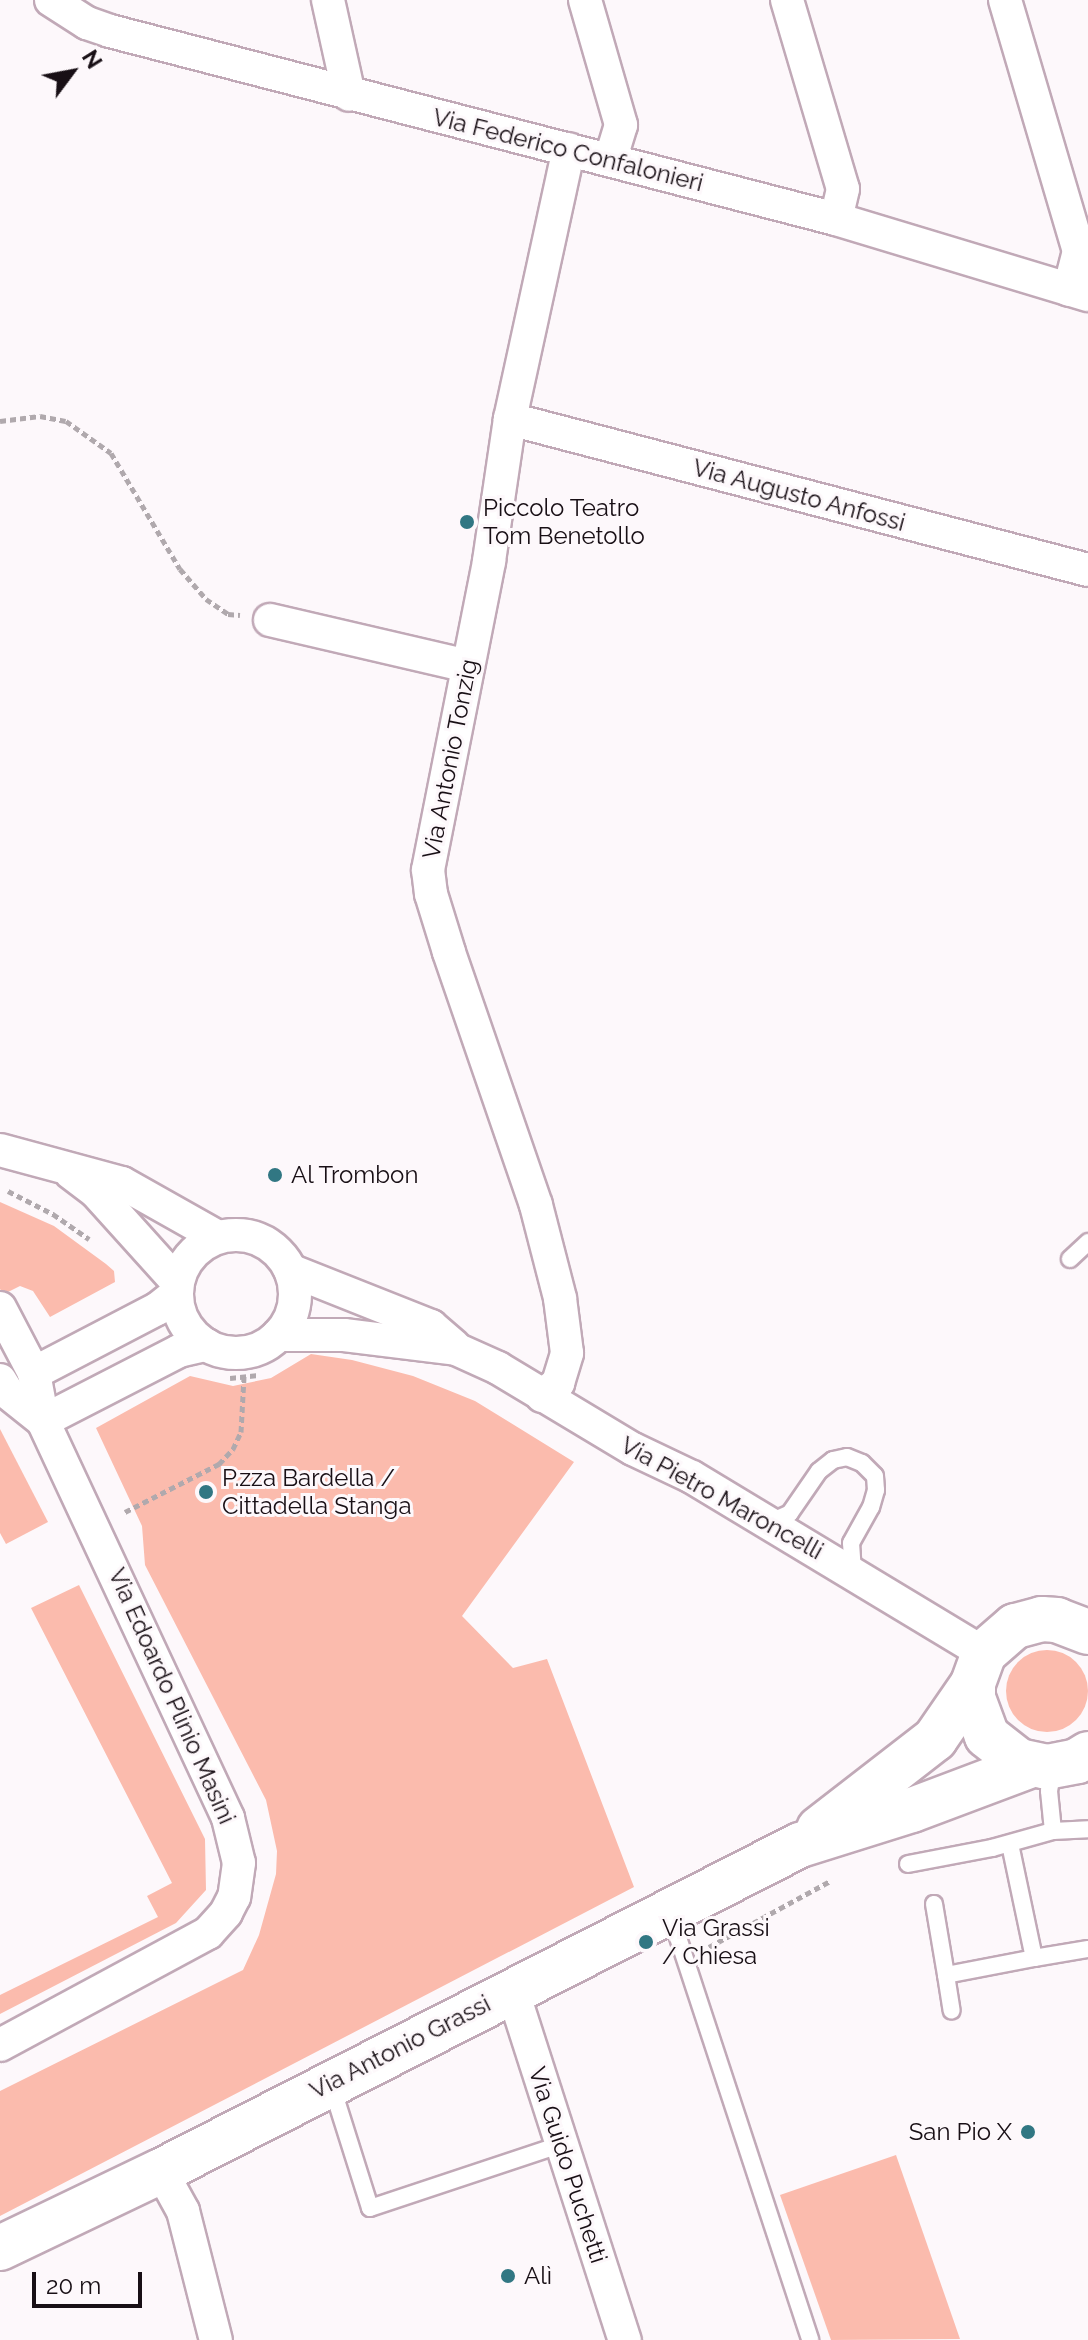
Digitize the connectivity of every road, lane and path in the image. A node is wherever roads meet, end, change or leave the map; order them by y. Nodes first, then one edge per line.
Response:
1 (51, 0) edge
2 (328, 0) edge
3 (585, 0) edge
4 (787, 0) edge
5 (1005, 0) edge
6 (349, 95) junction
7 (569, 149) junction
8 (610, 160) junction
9 (836, 219) junction
10 (1079, 292) edge
11 (510, 419) junction
12 (0, 421) edge
13 (1088, 570) edge
14 (270, 620) joint
15 (467, 666) junction
16 (0, 1150) edge
17 (65, 1169) junction
18 (0, 1187) edge
19 (218, 1237) junction
20 (1088, 1242) edge
21 (99, 1246) dead end
22 (1070, 1259) dead end
23 (290, 1270) junction
24 (177, 1289) junction
25 (0, 1308) edge
26 (278, 1335) junction
27 (206, 1345) junction
28 (456, 1349) junction
29 (34, 1373) junction
30 (258, 1375) dead end
31 (244, 1376) junction
32 (230, 1378) dead end
33 (0, 1380) edge
34 (542, 1396) junction
35 (43, 1421) junction
36 (125, 1512) dead end
37 (768, 1523) junction
38 (853, 1573) junction
39 (1082, 1624) edge
40 (979, 1668) junction
41 (1068, 1762) edge
42 (1088, 1829) edge
43 (1053, 1831) junction
44 (1010, 1844) junction
45 (800, 1845) junction
46 (908, 1864) dead end
47 (833, 1879) dead end
48 (934, 1904) dead end
49 (669, 1912) junction
50 (1088, 1949) edge
51 (1034, 1958) junction
52 (685, 1960) junction
53 (946, 1975) junction
54 (512, 1989) junction
55 (952, 2011) dead end
56 (0, 2045) edge
57 (331, 2083) junction
58 (562, 2144) junction
59 (161, 2171) junction
60 (0, 2248) edge
61 (216, 2340) edge
62 (625, 2340) edge
63 (810, 2340) edge

1 - 6 street, Via Federico Confalonieri
2 - 6 street
3 - 8 street
4 - 9 street
5 - 10 street
6 - 7 street, Via Federico Confalonieri
7 - 8 street, Via Federico Confalonieri
7 - 11 street, Via Antonio Tonzig
8 - 9 street, Via Federico Confalonieri
9 - 10 street, Via Federico Confalonieri
11 - 13 street, Via Augusto Anfossi
11 - 15 street, Via Antonio Tonzig
12 - 14 path
14 - 15 street
15 - 34 street, Via Antonio Tonzig
16 - 17 street
17 - 19 street
17 - 24 street
18 - 21 path
19 - 23 street
19 - 24 street
20 - 22 lane
23 - 26 street
23 - 28 street, Via Pietro Maroncelli
24 - 27 street
24 - 29 street
25 - 29 street, Via Edoardo Plinio Masini
26 - 27 street
26 - 28 street, Via Pietro Maroncelli
27 - 35 street
28 - 34 street, Via Pietro Maroncelli
29 - 35 street, Via Edoardo Plinio Masini
30 - 31 path
31 - 32 path
31 - 36 path
33 - 35 street
34 - 37 street, Via Pietro Maroncelli
35 - 56 street, Via Edoardo Plinio Masini
37 - 38 street, Via Pietro Maroncelli
37 - 38 lane
38 - 40 street, Via Pietro Maroncelli
39 - 40 street, Via Antonio Grassi
40 - 41 street
40 - 45 street, Via Antonio Grassi
41 - 43 lane
41 - 45 street, Via Antonio Grassi
42 - 43 lane
43 - 44 lane
44 - 46 lane
44 - 51 lane
45 - 49 street, Via Antonio Grassi
47 - 52 path
48 - 53 lane
49 - 52 lane
49 - 54 street, Via Antonio Grassi
50 - 51 lane
51 - 53 lane
52 - 63 lane
53 - 55 lane
54 - 57 street, Via Antonio Grassi
54 - 58 street, Via Guido Puchetti
57 - 58 lane
57 - 59 street, Via Antonio Grassi
58 - 62 street, Via Guido Puchetti
59 - 60 street, Via Antonio Grassi
59 - 61 street

